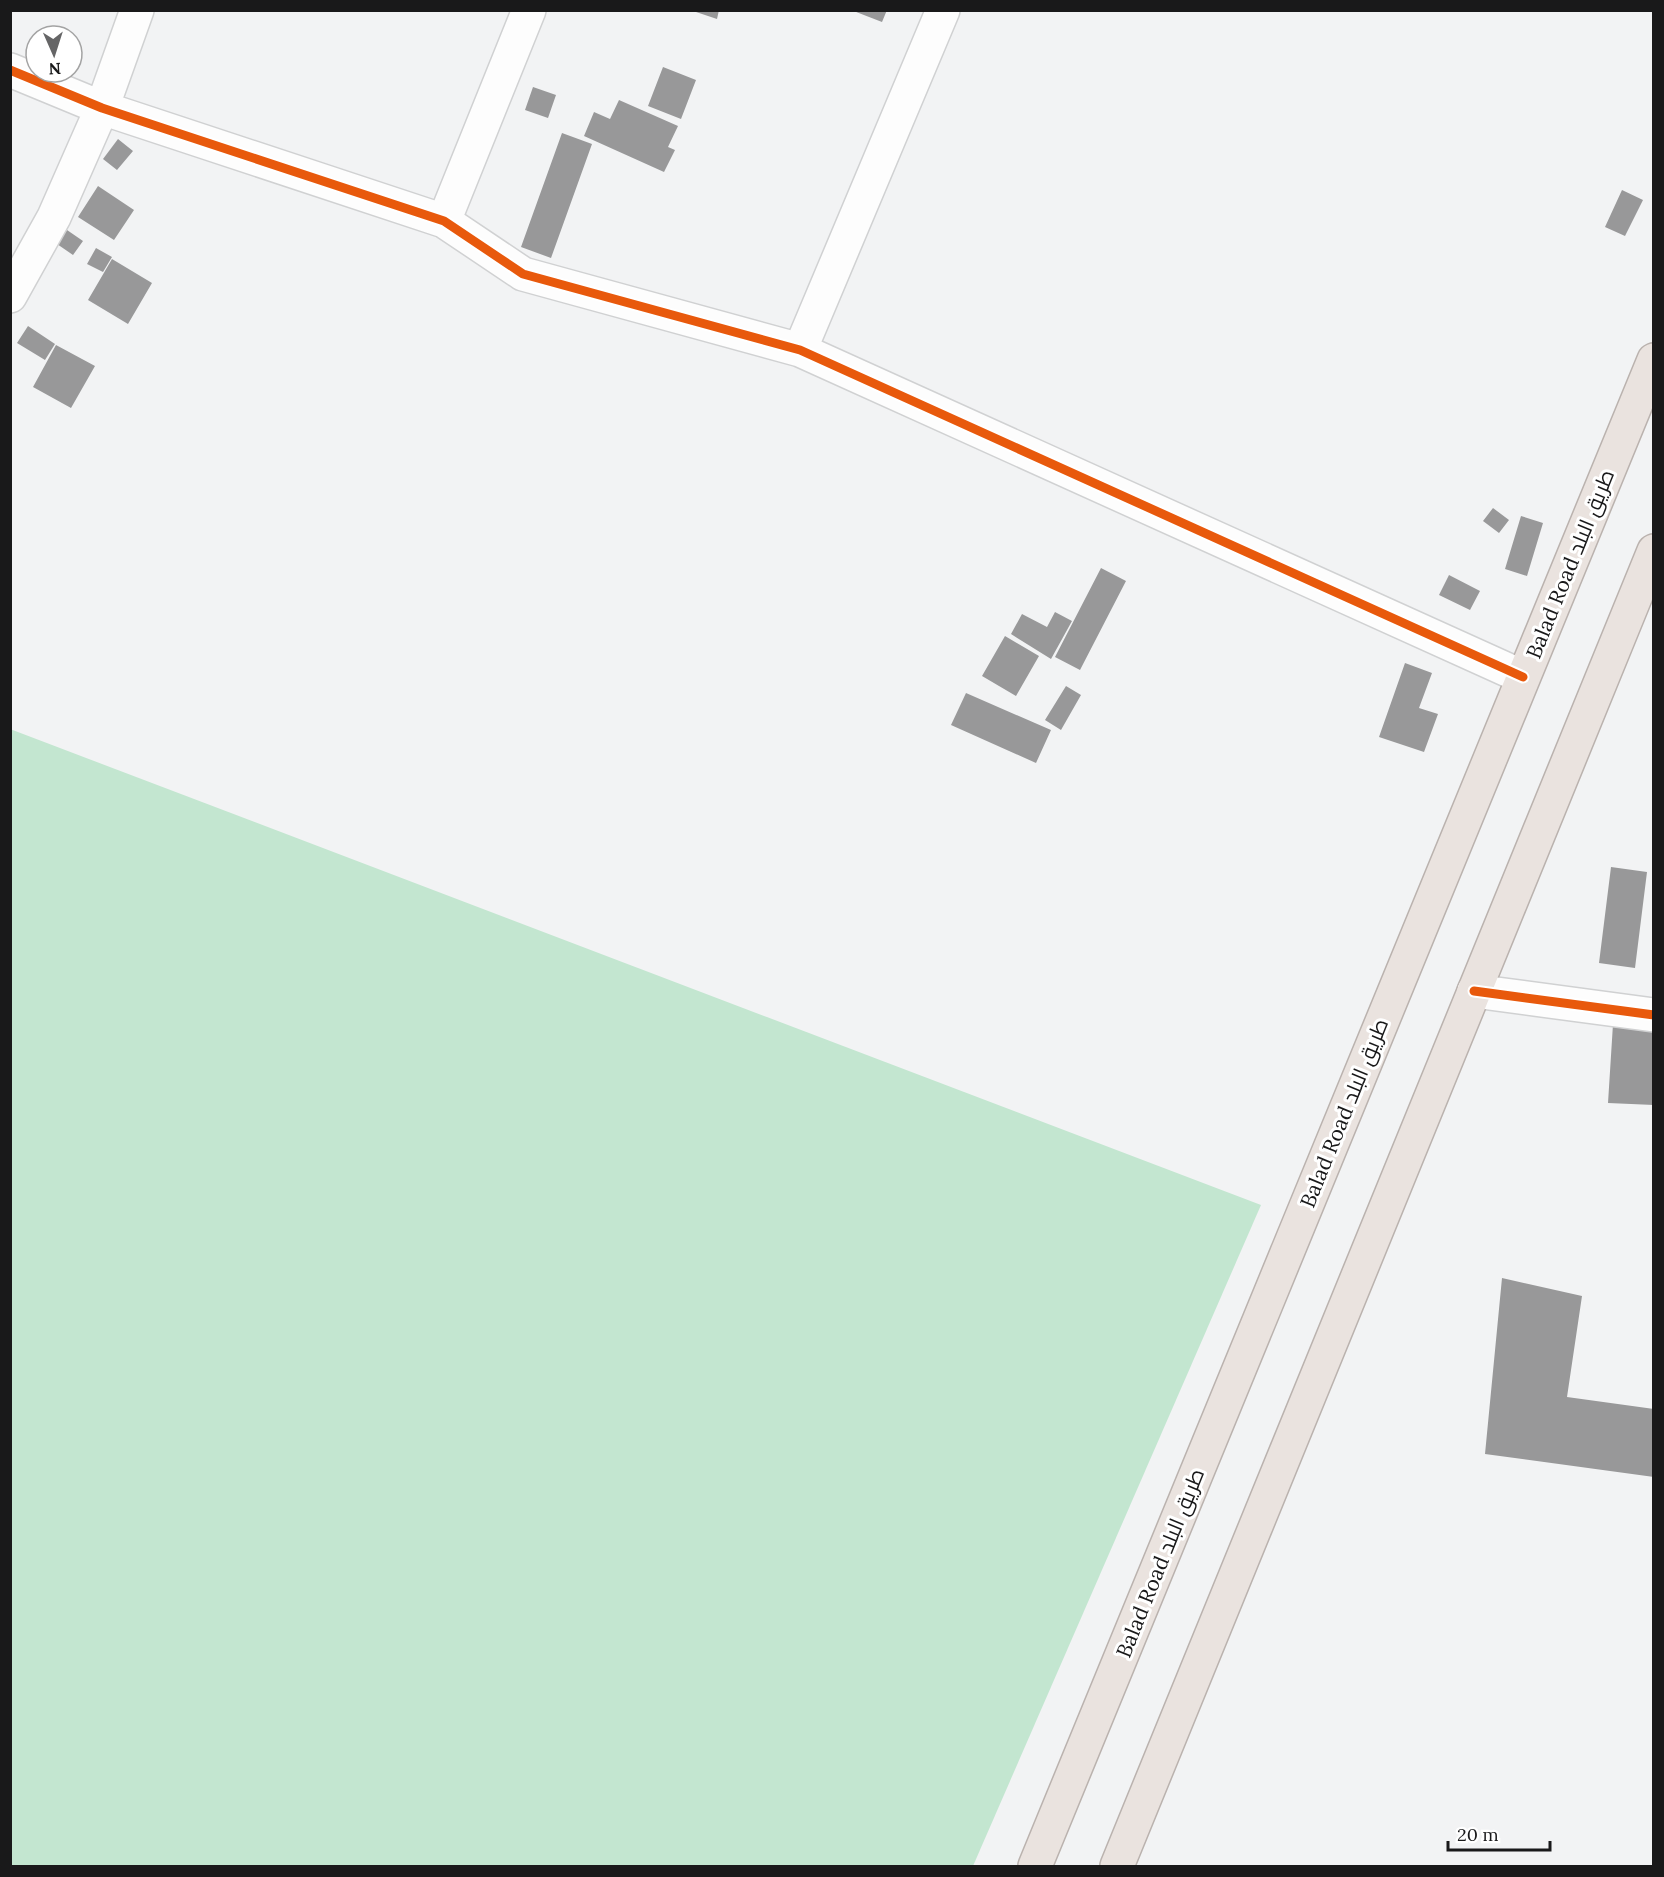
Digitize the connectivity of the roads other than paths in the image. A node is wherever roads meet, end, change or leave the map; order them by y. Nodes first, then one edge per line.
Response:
1 (137, 10) edge
2 (529, 10) edge
3 (943, 10) edge
4 (10, 70) edge
5 (102, 108) junction
6 (444, 221) junction
7 (10, 296) edge
8 (800, 350) junction
9 (1653, 360) edge
10 (1653, 551) edge
11 (1523, 677) junction
12 (1474, 991) junction
13 (1653, 1015) edge
14 (1035, 1866) edge
15 (1117, 1866) edge

1 - 5 street
2 - 6 street
3 - 8 street
4 - 5 street
5 - 6 street
5 - 7 street
6 - 8 street
8 - 11 street
9 - 11 highway, Balad Road طريق البلد
10 - 12 highway
11 - 14 highway, Balad Road طريق البلد
12 - 13 street
12 - 15 highway

